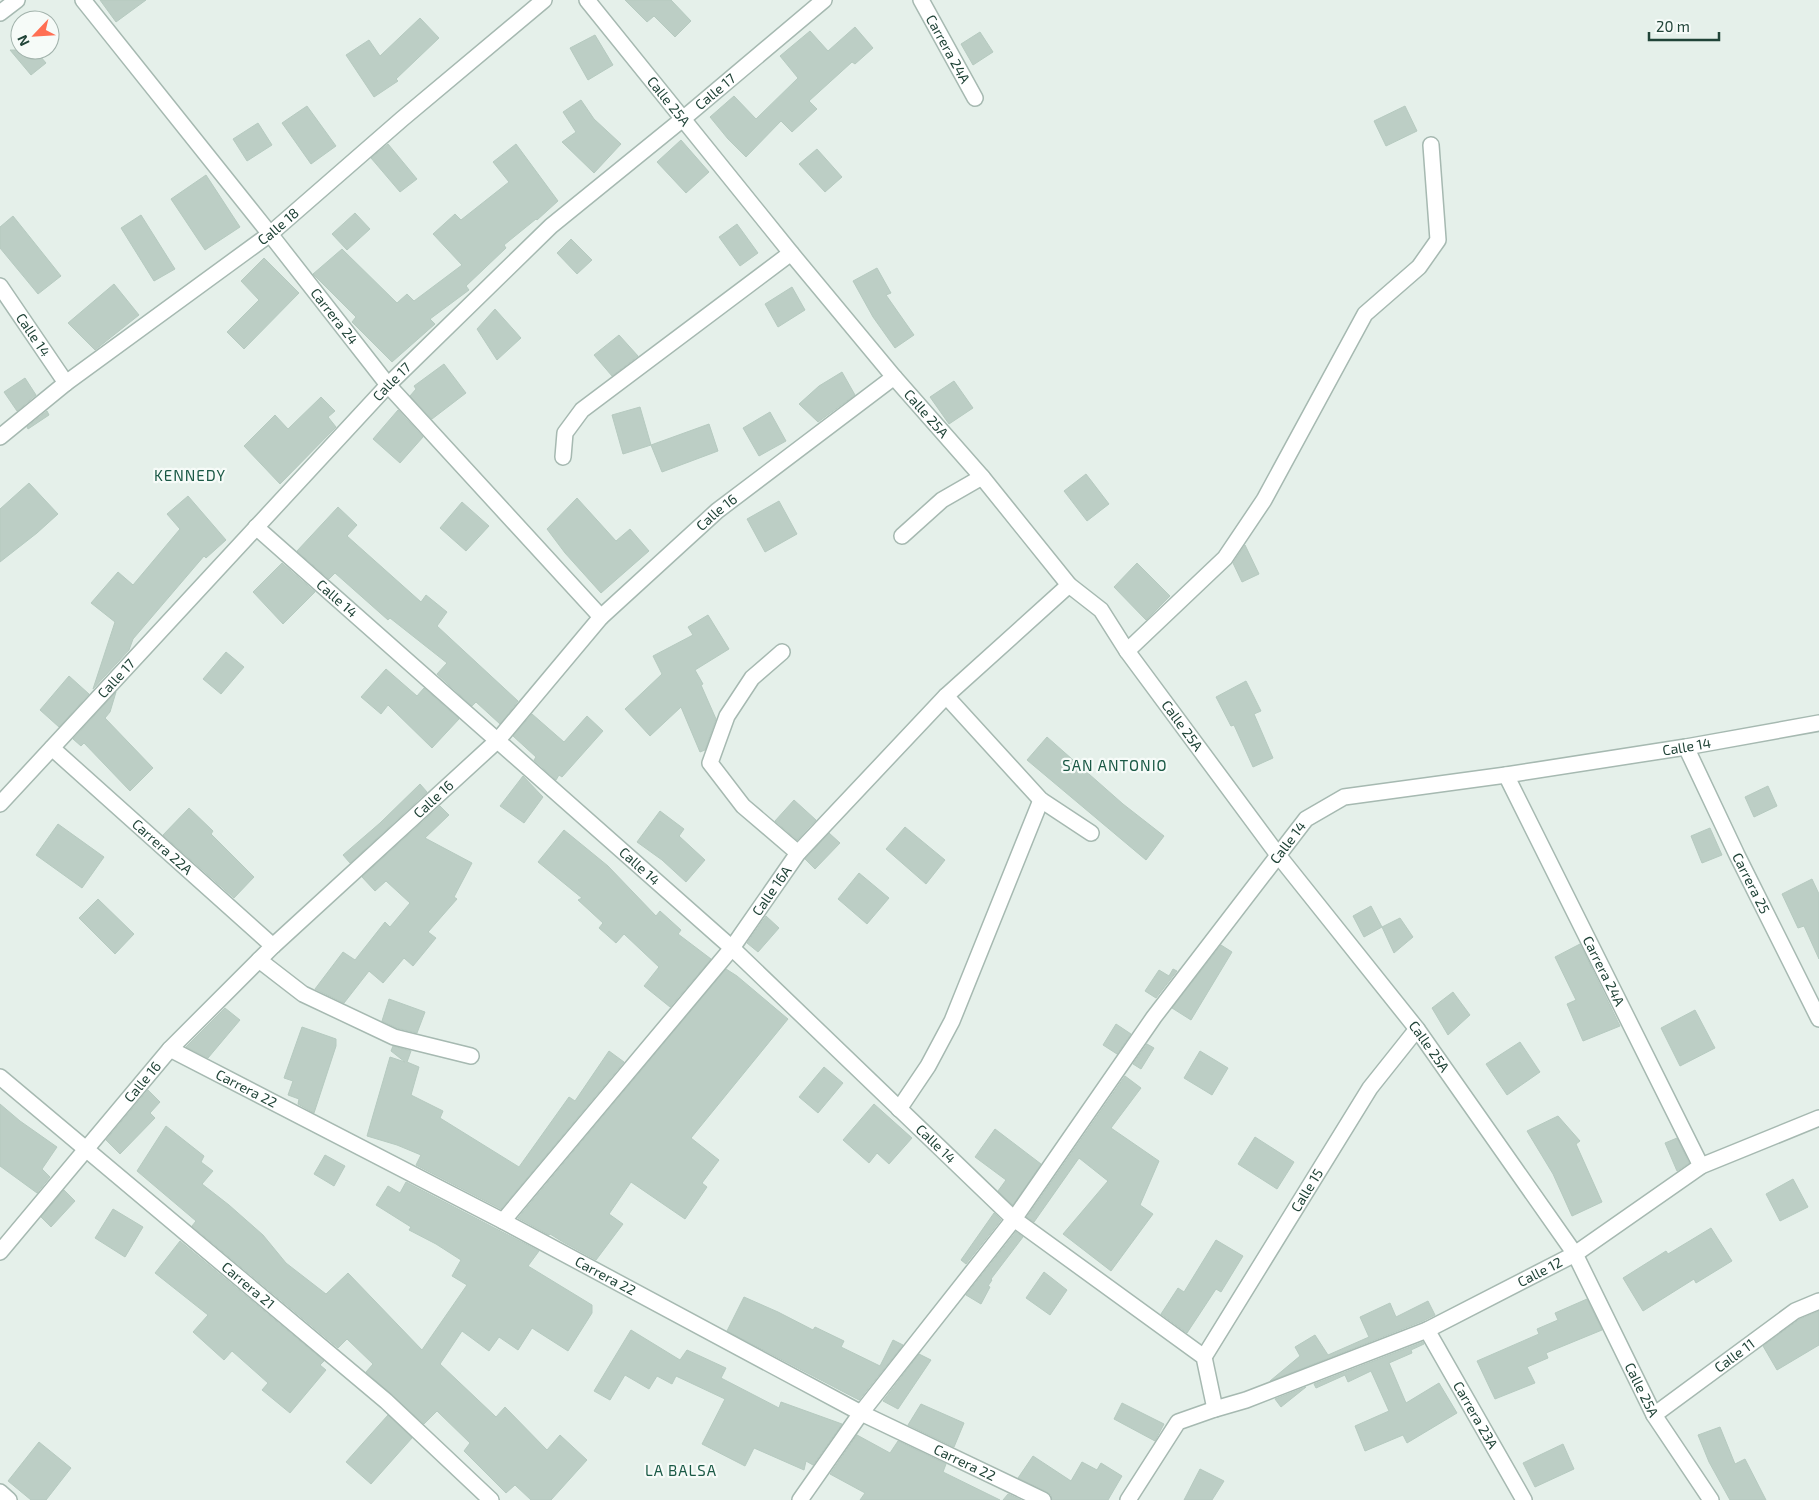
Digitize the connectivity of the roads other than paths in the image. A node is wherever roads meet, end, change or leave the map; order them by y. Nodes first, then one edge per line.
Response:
1 (17, 0) edge
2 (83, 0) edge
3 (544, 0) edge
4 (587, 0) edge
5 (824, 0) edge
6 (921, 0) edge
7 (0, 13) edge
8 (975, 98) dead end
9 (684, 118) junction
10 (1431, 145) dead end
11 (270, 234) junction
12 (791, 253) junction
13 (0, 286) edge
14 (894, 377) junction
15 (66, 383) junction
16 (388, 386) junction
17 (0, 437) edge
18 (563, 457) dead end
19 (982, 477) junction
20 (256, 527) junction
21 (902, 536) dead end
22 (1069, 585) junction
23 (602, 617) junction
24 (1128, 651) junction
25 (782, 652) dead end
26 (946, 696) junction
27 (1819, 723) edge
28 (498, 740) junction
29 (1686, 747) junction
30 (52, 748) junction
31 (1506, 775) junction
32 (1041, 800) junction
33 (0, 804) edge
34 (1091, 833) dead end
35 (798, 853) junction
36 (1278, 855) junction
37 (273, 946) junction
38 (732, 948) junction
39 (259, 960) junction
40 (1819, 1019) edge
41 (1417, 1030) junction
42 (170, 1049) junction
43 (471, 1056) dead end
44 (0, 1077) edge
45 (899, 1109) junction
46 (1819, 1118) edge
47 (86, 1150) junction
48 (1701, 1166) junction
49 (1014, 1219) junction
50 (503, 1221) junction
51 (0, 1252) edge
52 (1576, 1254) junction
53 (1819, 1301) edge
54 (1426, 1330) junction
55 (1204, 1357) junction
56 (1215, 1409) junction
57 (862, 1413) junction
58 (1654, 1415) junction
59 (0, 1492) edge
60 (9, 1500) edge
61 (491, 1500) edge
62 (800, 1500) edge
63 (1042, 1500) edge
64 (1128, 1500) edge
65 (1524, 1500) edge
66 (1711, 1500) edge

1 - 7 street
2 - 11 street, Carrera 24
3 - 11 street, Calle 18
4 - 9 street, Calle 25A
5 - 9 street, Calle 17
6 - 8 street, Carrera 24A
9 - 12 street, Calle 25A
9 - 16 street, Calle 17
10 - 24 street
11 - 15 street, Calle 18
11 - 16 street, Carrera 24
12 - 14 street, Calle 25A
12 - 18 street
13 - 15 street, Calle 14
14 - 19 street, Calle 25A
14 - 23 street, Calle 16
15 - 17 street, Calle 18
16 - 20 street, Calle 17
16 - 23 street, Carrera 24
19 - 21 street
19 - 22 street, Calle 25A
20 - 28 street, Calle 14
20 - 30 street, Calle 17
22 - 24 street, Calle 25A
22 - 26 street, Calle 16A
23 - 28 street, Calle 16
24 - 36 street, Calle 25A
25 - 35 street
26 - 32 street
26 - 35 street, Calle 16A
27 - 29 street, Calle 14
28 - 37 street, Calle 16
28 - 38 street, Calle 14
29 - 31 street, Calle 14
29 - 40 street, Carrera 25
30 - 33 street, Calle 17
30 - 37 street, Carrera 22A
31 - 36 street, Calle 14
31 - 48 street, Carrera 24A
32 - 34 street
32 - 45 street
35 - 38 street, Calle 16A
36 - 41 street, Calle 25A
36 - 49 street, Calle 14
37 - 39 street, Calle 16
38 - 45 street, Calle 14
38 - 50 street, Calle 16A
39 - 42 street, Calle 16
39 - 43 street
41 - 52 street, Calle 25A
41 - 55 street, Calle 15
42 - 47 street, Calle 16
42 - 50 street, Carrera 22
44 - 47 street, Carrera 21
45 - 49 street, Calle 14
46 - 48 street, Calle 12
47 - 51 street, Calle 16
47 - 61 street, Carrera 21
48 - 52 street, Calle 12
49 - 55 street, Calle 14
49 - 57 street, Calle 14
50 - 57 street, Carrera 22
52 - 54 street, Calle 12
52 - 58 street, Calle 25A
53 - 58 street, Calle 11
54 - 56 street, Calle 12
54 - 65 street, Carrera 23A
55 - 56 street
56 - 64 street
57 - 62 street, Calle 14
57 - 63 street, Carrera 22
58 - 66 street, Calle 25A
59 - 60 street

